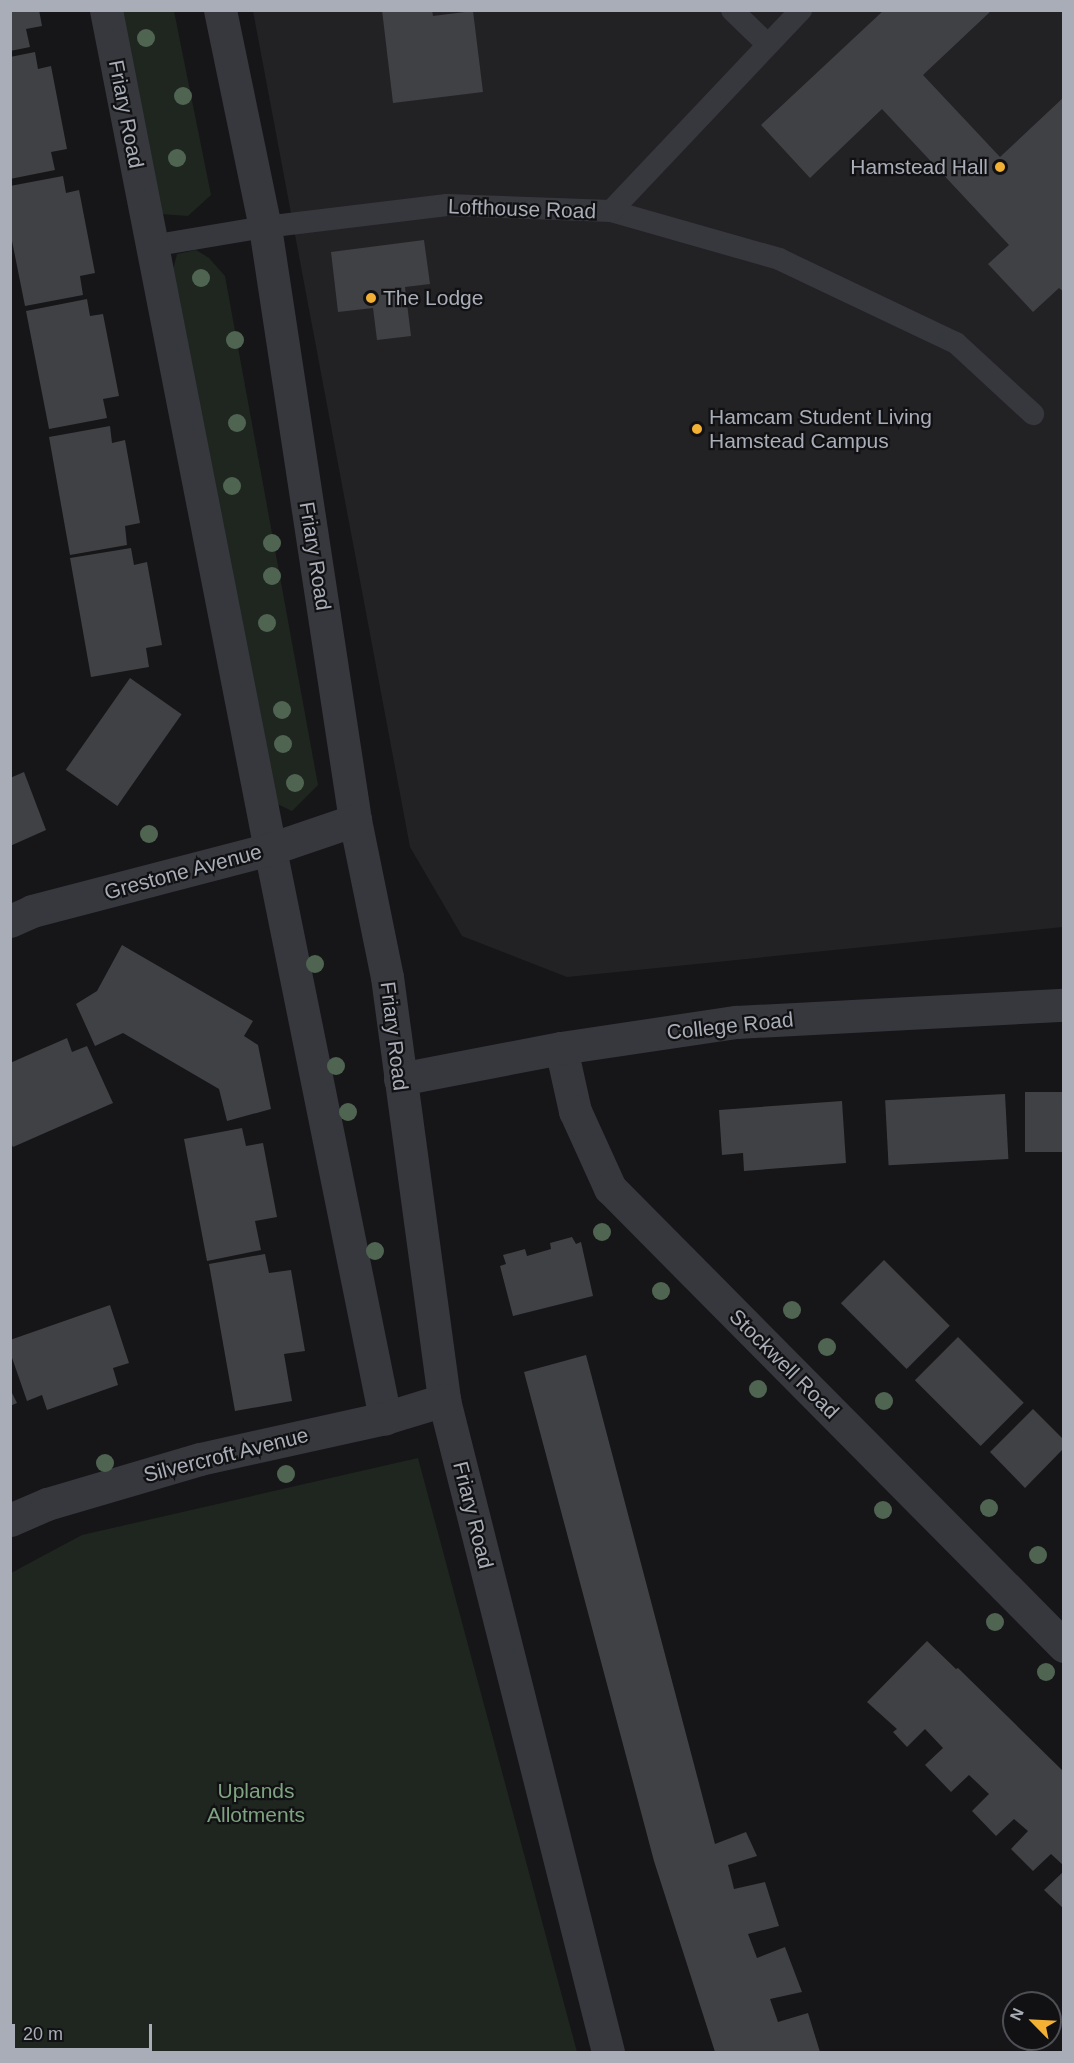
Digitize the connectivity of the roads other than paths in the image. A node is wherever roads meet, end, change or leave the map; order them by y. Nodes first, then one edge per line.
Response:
1 (106, 10) edge
2 (220, 10) edge
3 (732, 10) edge
4 (801, 10) edge
5 (767, 44) junction
6 (611, 212) junction
7 (265, 226) junction
8 (151, 246) junction
9 (1034, 414) dead end
10 (355, 820) junction
11 (270, 849) junction
12 (10, 921) edge
13 (1064, 1005) edge
14 (561, 1048) junction
15 (400, 1079) junction
16 (444, 1400) junction
17 (385, 1418) junction
18 (10, 1520) edge
19 (1064, 1646) edge
20 (608, 2052) edge

1 - 8 street, Friary Road
2 - 7 street, Friary Road
3 - 5 lane
4 - 5 lane, Lofthouse Road
5 - 6 lane, Lofthouse Road
6 - 7 lane, Lofthouse Road
6 - 9 lane
7 - 8 lane, Lofthouse Road
7 - 10 street, Friary Road
8 - 11 street, Friary Road
10 - 11 street, Grestone Avenue
10 - 15 street, Friary Road
11 - 12 street, Grestone Avenue
11 - 17 street, Friary Road
13 - 14 street, College Road
14 - 15 street, College Road
14 - 19 street, Stockwell Road
15 - 16 street, Friary Road
16 - 17 street, Silvercroft Avenue
16 - 20 street, Friary Road
17 - 18 street, Silvercroft Avenue

